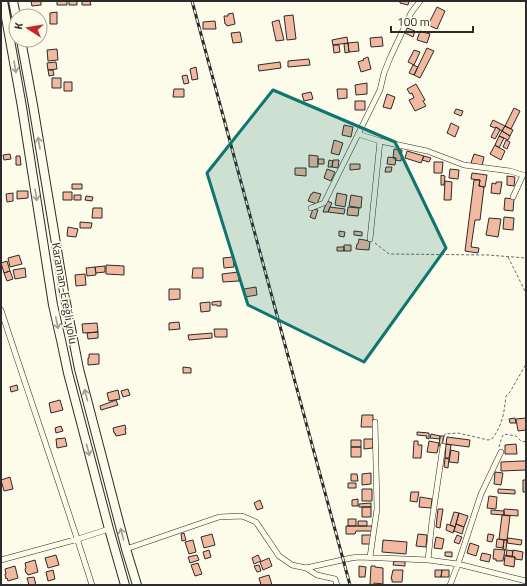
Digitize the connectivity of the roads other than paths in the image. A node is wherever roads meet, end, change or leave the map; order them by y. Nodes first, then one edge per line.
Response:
1 (2, 1) edge
2 (420, 1) edge
3 (22, 48) edge
4 (358, 134) junction
5 (380, 141) junction
6 (513, 197) dead end
7 (311, 208) dead end
8 (370, 239) road end
9 (1, 310) edge
10 (375, 422) dead end
11 (443, 446) road end
12 (501, 452) road end
13 (109, 528) junction
14 (78, 539) junction
15 (126, 548) junction
16 (370, 557) junction
17 (1, 560) edge
18 (428, 560) junction
19 (458, 564) junction
20 (306, 568) junction
21 (526, 581) edge
22 (92, 585) edge
23 (125, 585) edge
24 (137, 585) edge
25 (337, 585) edge
26 (450, 585) edge

1 -> 13 highway, Karaman-Ereğli yolu
2 - 4 street
15 -> 3 highway, Karaman-Ereğli yolu
4 - 5 street
4 - 7 street
5 - 6 street
5 - 8 street
9 - 14 street
10 - 16 street
11 - 18 street
12 - 19 street
13 - 14 street
13 - 23 highway, Karaman-Ereğli yolu
14 - 17 street
14 - 22 street
15 - 20 street
15 - 24 highway, Karaman-Ereğli yolu
16 - 18 street
16 - 20 street
18 - 19 street
19 - 21 street
19 - 26 street
20 - 25 street

